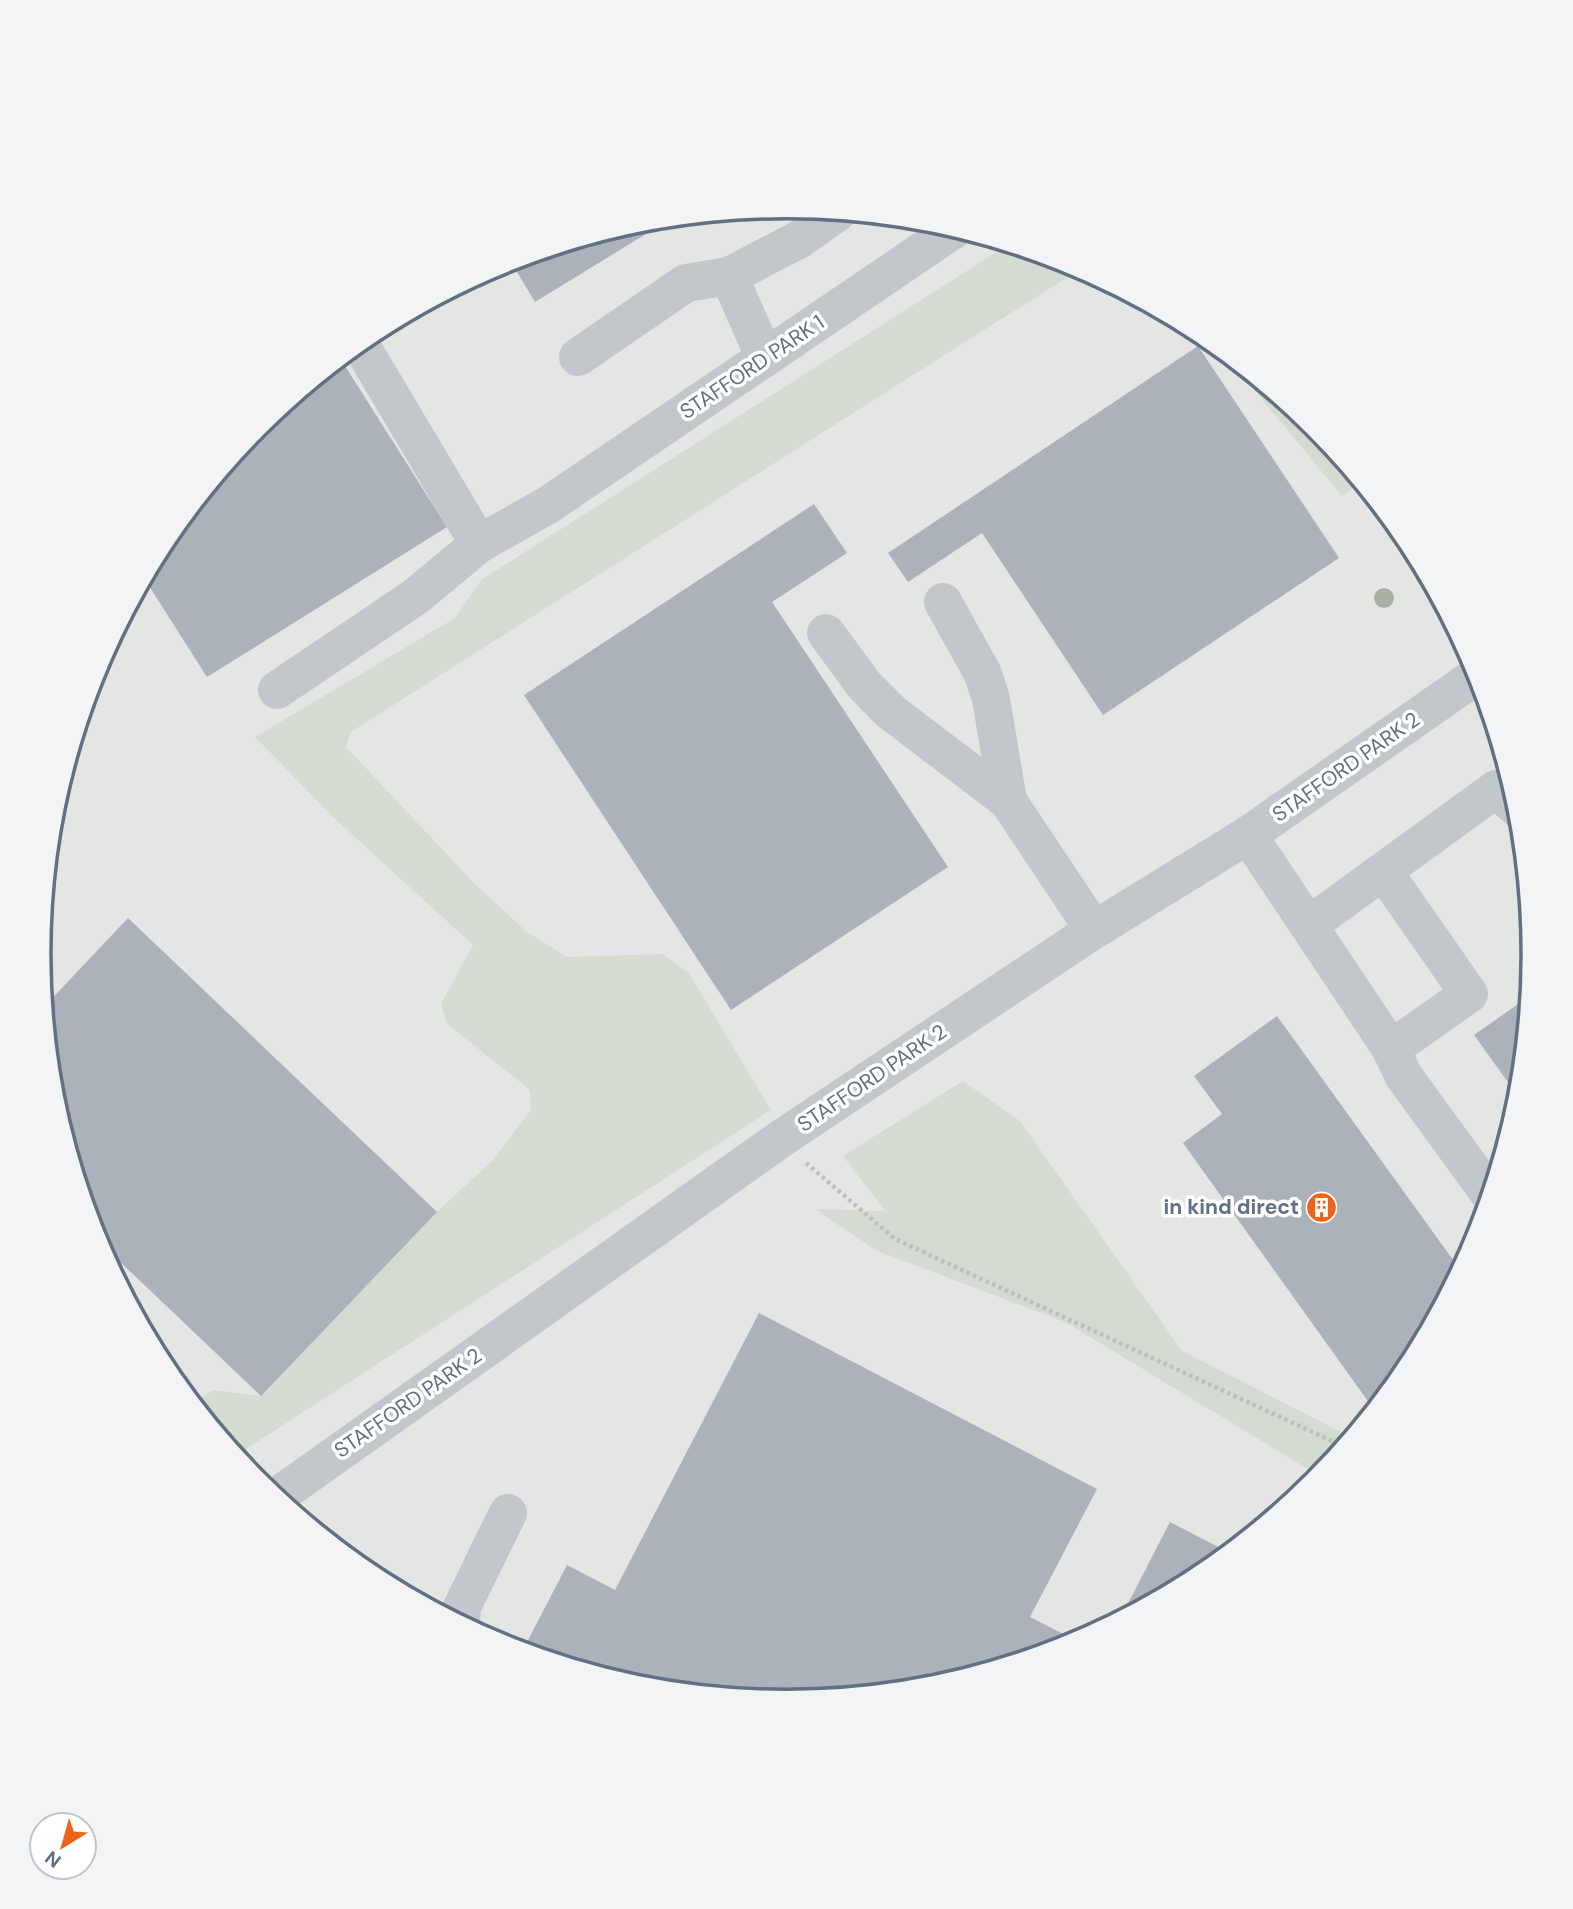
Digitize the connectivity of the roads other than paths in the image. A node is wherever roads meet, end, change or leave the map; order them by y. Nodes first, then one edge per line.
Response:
1 (827, 220) edge
2 (944, 236) edge
3 (729, 276) junction
4 (365, 352) edge
5 (578, 357) dead end
6 (765, 358) junction
7 (479, 544) junction
8 (943, 602) dead end
9 (826, 633) dead end
10 (1469, 681) edge
11 (276, 690) dead end
12 (1505, 797) edge
13 (1008, 801) junction
14 (1248, 835) junction
15 (1384, 872) junction
16 (1309, 925) junction
17 (1094, 930) junction
18 (1391, 1049) junction
19 (1484, 1187) edge
20 (283, 1491) edge
21 (508, 1513) dead end
22 (462, 1614) edge

1 - 3 street
2 - 6 street, STAFFORD PARK 1
3 - 5 street
3 - 6 street
4 - 7 street
6 - 7 street, STAFFORD PARK 1
7 - 11 street, STAFFORD PARK 1
8 - 13 street
9 - 13 street
10 - 14 street, STAFFORD PARK 2
12 - 15 street
13 - 17 street
14 - 16 street
14 - 17 street, STAFFORD PARK 2
15 - 16 street
15 - 18 street
16 - 18 street
17 - 20 street, STAFFORD PARK 2
18 - 19 street
21 - 22 street

